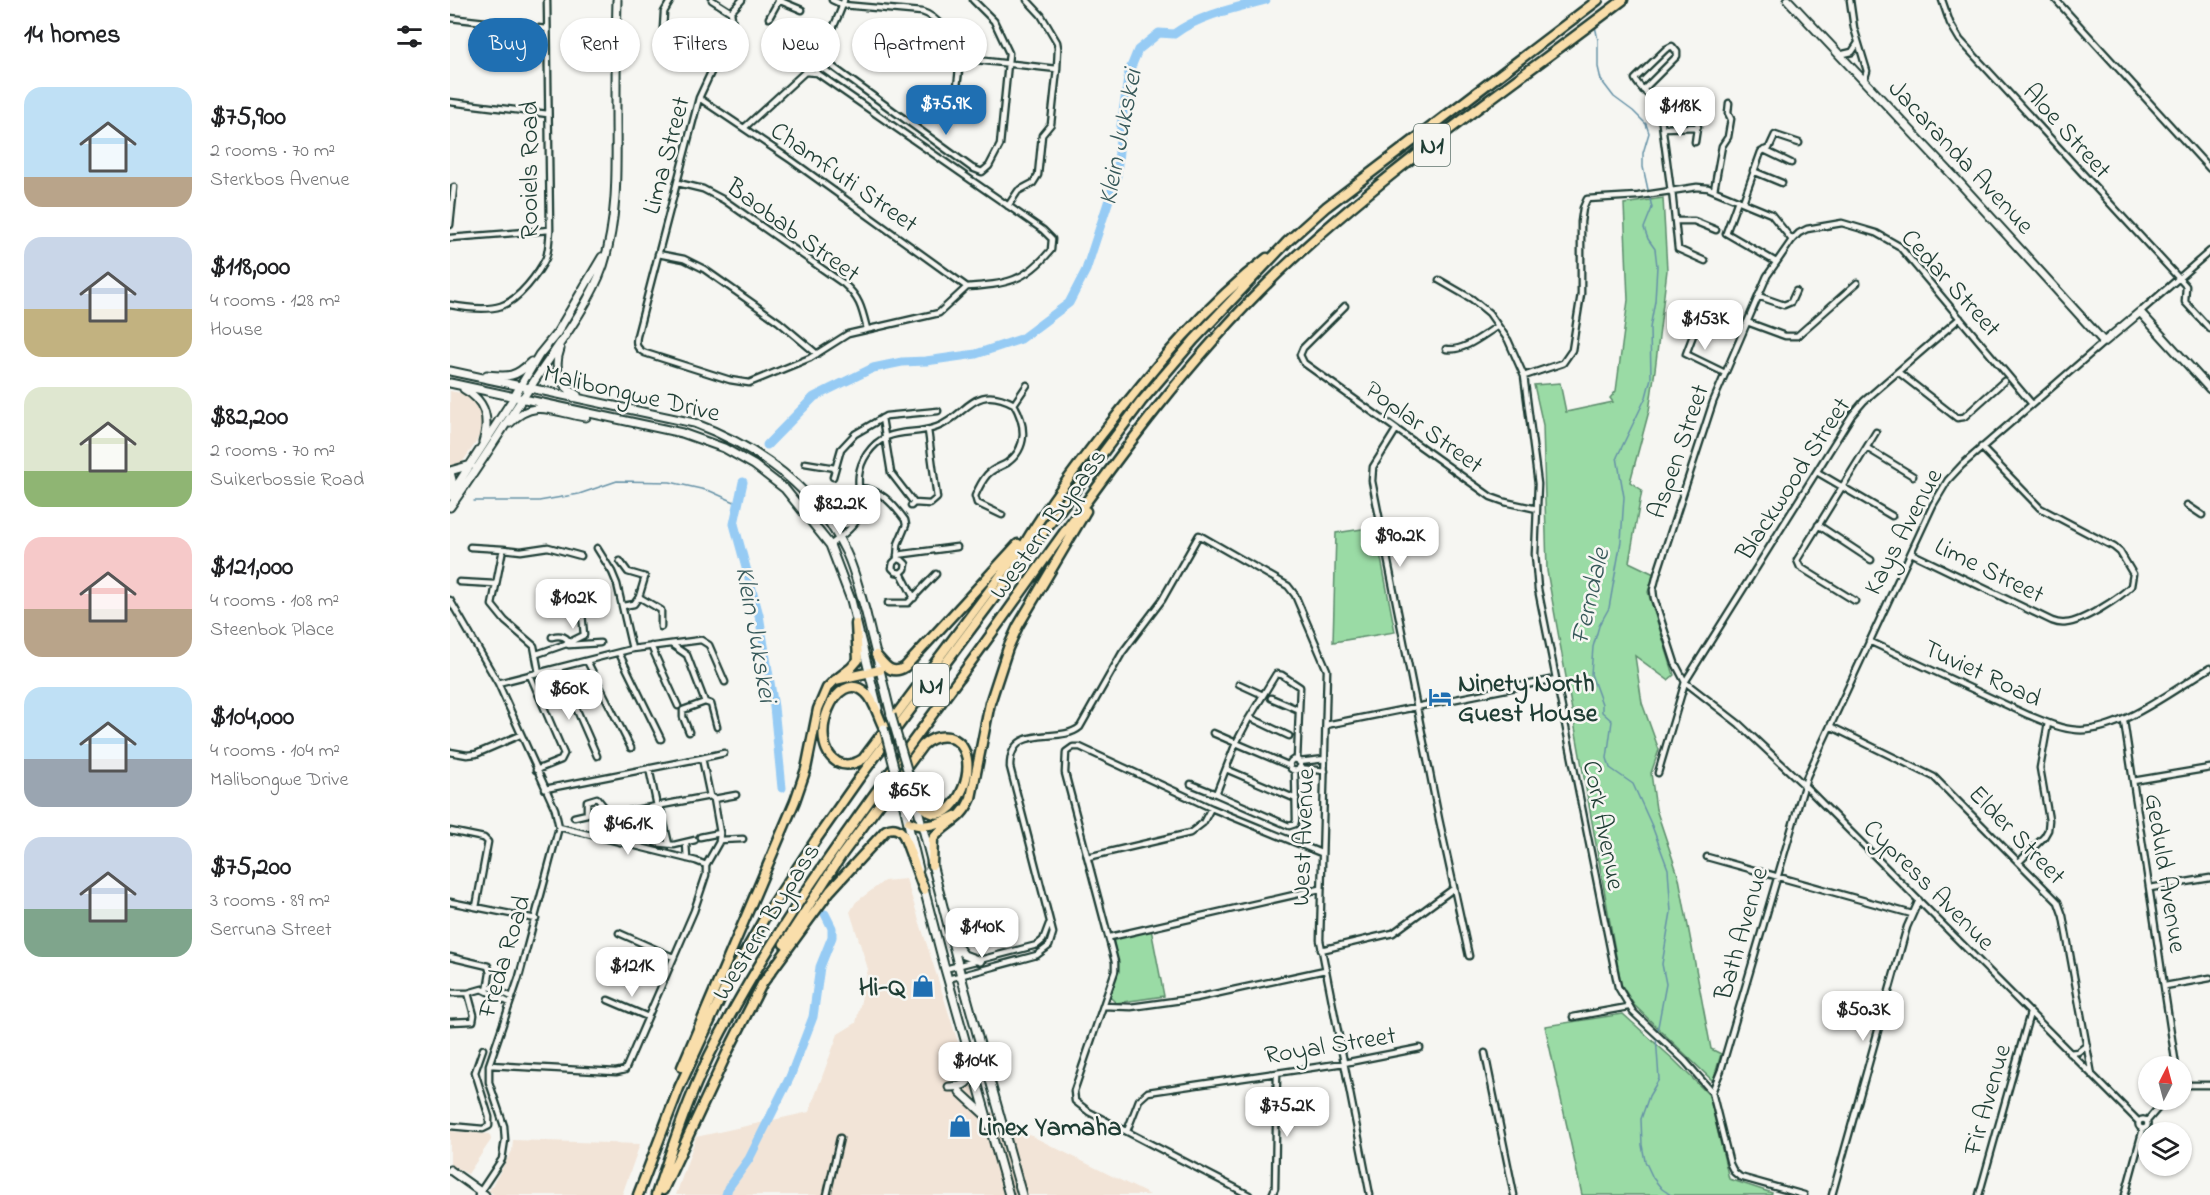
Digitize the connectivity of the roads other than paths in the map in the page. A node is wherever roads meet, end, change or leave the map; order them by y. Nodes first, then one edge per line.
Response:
1 (547, 0) edge
2 (615, 0) edge
3 (671, 0) edge
4 (712, 0) edge
5 (742, 0) edge
6 (778, 0) edge
7 (832, 0) edge
8 (973, 0) edge
9 (1027, 0) edge
10 (1598, 0) edge
11 (1623, 0) edge
12 (1788, 0) edge
13 (1851, 0) edge
14 (1942, 0) edge
15 (2056, 0) edge
16 (844, 3) edge
17 (802, 10) dead end
18 (731, 12) junction
19 (450, 18) edge
20 (547, 18) edge
21 (664, 18) edge
22 (769, 18) dead end
23 (838, 18) edge
24 (934, 18) edge
25 (468, 20) edge
26 (1858, 43) junction
27 (1839, 55) junction
28 (987, 61) edge
29 (1009, 63) junction
30 (1057, 69) junction
31 (548, 72) edge
32 (840, 72) edge
33 (958, 72) edge
34 (1864, 81) junction
35 (1643, 90) junction
36 (699, 98) junction
37 (955, 98) dead end
38 (450, 102) edge
39 (1729, 103) dead end
40 (1700, 108) dead end
41 (548, 114) junction
42 (1698, 127) junction
43 (744, 128) junction
44 (1663, 128) junction
45 (1695, 142) dead end
46 (1799, 143) dead end
47 (1764, 150) junction
48 (1791, 163) dead end
49 (2210, 169) edge
50 (1753, 171) junction
51 (678, 183) junction
52 (1782, 183) dead end
53 (454, 187) dead end
54 (1713, 190) junction
55 (1672, 191) junction
56 (1740, 201) junction
57 (1008, 206) junction
58 (1675, 221) junction
59 (450, 225) edge
60 (550, 230) junction
61 (1716, 230) dead end
62 (450, 238) edge
63 (1792, 240) junction
64 (1288, 241) junction
65 (606, 249) junction
66 (2210, 251) edge
67 (658, 254) junction
68 (1705, 261) dead end
69 (1776, 262) junction
70 (2178, 278) junction
71 (1439, 280) dead end
72 (1857, 282) dead end
73 (967, 287) junction
74 (1796, 291) dead end
75 (1758, 296) junction
76 (450, 305) edge
77 (1345, 306) dead end
78 (2140, 312) junction
79 (1960, 318) junction
80 (1747, 322) junction
81 (1498, 326) junction
82 (867, 329) junction
83 (2210, 329) edge
84 (1695, 330) dead end
85 (562, 340) junction
86 (2104, 342) junction
87 (1446, 349) dead end
88 (817, 354) junction
89 (538, 355) junction
90 (450, 371) edge
91 (1898, 372) junction
92 (466, 373) junction
93 (1725, 373) junction
94 (1524, 376) junction
95 (2004, 381) dead end
96 (454, 384) edge
97 (1027, 385) dead end
98 (520, 387) junction
99 (529, 389) junction
100 (2210, 389) edge
101 (514, 398) junction
102 (583, 398) junction
103 (522, 399) junction
104 (1014, 404) junction
105 (2032, 404) junction
106 (938, 411) dead end
107 (882, 418) junction
108 (619, 419) junction
109 (928, 430) junction
110 (1396, 430) junction
111 (1876, 432) dead end
112 (500, 434) junction
113 (886, 437) junction
114 (1982, 447) junction
115 (1867, 448) junction
116 (479, 453) junction
117 (805, 463) dead end
118 (472, 464) junction
119 (835, 468) junction
120 (450, 471) edge
121 (1818, 472) junction
122 (1913, 476) dead end
123 (833, 477) dead end
124 (1102, 482) junction
125 (1843, 486) junction
126 (858, 488) junction
127 (450, 491) edge
128 (450, 496) edge
129 (2187, 505) dead end
130 (450, 507) edge
131 (817, 507) junction
132 (1537, 509) junction
133 (860, 513) junction
134 (1002, 515) dead end
135 (2202, 515) dead end
136 (1892, 516) dead end
137 (1039, 520) junction
138 (1818, 525) junction
139 (839, 538) junction
140 (830, 545) junction
141 (470, 547) dead end
142 (957, 547) dead end
143 (597, 548) dead end
144 (503, 549) junction
145 (1911, 552) junction
146 (581, 556) dead end
147 (897, 557) junction
148 (1871, 560) dead end
149 (620, 561) dead end
150 (901, 573) junction
151 (936, 574) dead end
152 (459, 582) dead end
153 (495, 584) junction
154 (559, 584) dead end
155 (639, 597) junction
156 (914, 598) junction
157 (450, 600) edge
158 (1855, 601) dead end
159 (888, 603) dead end
160 (623, 606) junction
161 (856, 624) junction
162 (661, 627) dead end
163 (552, 637) dead end
164 (1869, 641) junction
165 (600, 643) dead end
166 (566, 644) junction
167 (671, 644) junction
168 (651, 646) junction
169 (632, 650) junction
170 (619, 653) junction
171 (537, 654) junction
172 (876, 654) junction
173 (586, 661) junction
174 (2210, 668) edge
175 (559, 669) junction
176 (880, 670) junction
177 (869, 672) junction
178 (539, 673) junction
179 (530, 675) junction
180 (1556, 679) junction
181 (835, 680) junction
182 (725, 682) dead end
183 (1685, 682) junction
184 (498, 683) junction
185 (1239, 684) dead end
186 (1263, 695) junction
187 (1271, 698) dead end
188 (705, 702) junction
189 (678, 706) dead end
190 (1417, 708) junction
191 (1299, 710) junction
192 (1251, 718) junction
193 (2124, 721) junction
194 (2048, 723) junction
195 (1326, 725) junction
196 (1830, 726) junction
197 (717, 727) dead end
198 (883, 727) junction
199 (689, 732) dead end
200 (1213, 733) dead end
201 (520, 735) junction
202 (1289, 736) dead end
203 (661, 739) dead end
204 (1236, 743) junction
205 (631, 748) dead end
206 (450, 752) edge
207 (724, 753) dead end
208 (597, 756) dead end
209 (702, 758) junction
210 (1325, 759) junction
211 (1290, 766) junction
212 (1298, 766) junction
213 (648, 768) junction
214 (2210, 768) edge
215 (1226, 769) junction
216 (536, 770) junction
217 (1324, 771) junction
218 (1659, 773) dead end
219 (910, 779) junction
220 (2133, 781) junction
221 (1191, 784) dead end
222 (1804, 785) junction
223 (545, 789) junction
224 (1216, 794) junction
225 (736, 795) dead end
226 (712, 798) junction
227 (1296, 799) junction
228 (659, 806) junction
229 (1211, 808) junction
230 (961, 814) junction
231 (574, 817) dead end
232 (909, 822) junction
233 (923, 826) junction
234 (559, 827) junction
235 (450, 831) edge
236 (720, 833) junction
237 (700, 837) dead end
238 (743, 839) dead end
239 (695, 840) dead end
240 (719, 840) junction
241 (656, 843) dead end
242 (686, 843) junction
243 (669, 844) junction
244 (1321, 854) junction
245 (1707, 856) dead end
246 (1088, 857) junction
247 (687, 859) junction
248 (2019, 862) junction
249 (706, 865) junction
250 (932, 865) junction
251 (1776, 876) junction
252 (2210, 878) edge
253 (2150, 888) junction
254 (1320, 889) junction
255 (1453, 889) junction
256 (924, 890) junction
257 (1919, 900) junction
258 (450, 902) edge
259 (476, 907) junction
260 (1912, 914) junction
261 (536, 919) junction
262 (1049, 921) junction
263 (619, 933) dead end
264 (951, 935) junction
265 (1110, 937) junction
266 (1321, 950) junction
267 (1470, 956) dead end
268 (450, 957) edge
269 (673, 957) junction
270 (980, 961) junction
271 (958, 966) junction
272 (945, 969) junction
273 (1324, 970) junction
274 (961, 976) junction
275 (2210, 978) edge
276 (948, 979) junction
277 (762, 984) junction
278 (2165, 986) junction
279 (488, 988) junction
280 (450, 993) edge
281 (468, 993) junction
282 (511, 1000) junction
283 (608, 1000) dead end
284 (1103, 1006) junction
285 (1628, 1007) junction
286 (2030, 1014) junction
287 (648, 1017) junction
288 (1573, 1017) dead end
289 (450, 1022) edge
290 (2087, 1045) junction
291 (483, 1048) dead end
292 (1420, 1048) dead end
293 (1485, 1053) dead end
294 (2069, 1053) junction
295 (2175, 1056) edge
296 (1344, 1063) junction
297 (489, 1065) junction
298 (973, 1066) junction
299 (1277, 1073) junction
300 (2092, 1075) junction
301 (2192, 1085) edge
302 (2210, 1085) edge
303 (949, 1087) dead end
304 (960, 1092) dead end
305 (1712, 1092) junction
306 (2156, 1110) edge
307 (988, 1118) junction
308 (2147, 1121) joint
309 (2139, 1122) joint
310 (450, 1126) edge
311 (1127, 1131) junction
312 (840, 1138) dead end
313 (2138, 1147) edge
314 (450, 1170) edge
315 (450, 1175) edge
316 (645, 1175) junction
317 (480, 1194) edge
318 (638, 1195) edge
319 (658, 1195) edge
320 (826, 1195) edge
321 (1009, 1195) edge
322 (1022, 1195) edge
323 (1249, 1195) edge
324 (1272, 1195) edge
325 (1370, 1195) edge
326 (1514, 1195) edge
327 (1804, 1195) edge
328 (1832, 1195) edge
329 (1979, 1195) edge
330 (2125, 1195) edge

1 - 20 street, Rooiels Road
2 - 65 main road
3 - 21 street
4 - 18 street
5 - 18 street
6 - 17 street
6 - 22 street
7 - 16 street
8 - 29 street
9 - 30 street
10 - 64 highway, Western Bypass / N1
11 - 124 highway, Western Bypass / N1
12 - 27 main road, Jacaranda Avenue
13 - 26 street
14 - 70 street, Aloe Street
15 - 49 street
16 - 23 street
16 - 24 street
18 - 36 street, Lima Street
19 - 25 street
26 - 27 street
26 - 34 street
27 - 34 main road, Jacaranda Avenue
28 - 29 street
29 - 30 street
29 - 32 street
30 - 57 street
31 - 41 street, Rooiels Road
33 - 37 street
34 - 86 main road, Jacaranda Avenue
35 - 35 street
35 - 44 street
36 - 43 street, Chamfuti Street
36 - 51 street, Lima Street
38 - 41 street
39 - 54 street
40 - 42 street
41 - 60 street, Rooiels Road
42 - 44 street
42 - 45 street
43 - 57 street
43 - 73 street, Chamfuti Street
44 - 55 street
46 - 47 street
47 - 48 street
47 - 50 street
50 - 52 street
50 - 56 street
51 - 67 street, Lima Street
51 - 82 street, Baobab Street
53 - 59 street
54 - 55 street
54 - 56 street
55 - 58 street
55 - 94 street
56 - 63 street
56 - 69 street
57 - 73 street
58 - 61 street
58 - 68 street
60 - 62 street
60 - 76 street, Rooiels Road
63 - 69 street, Aspen Street
63 - 79 street, Cedar Street
64 - 137 highway
64 - 316 highway, Western Bypass / N1
65 - 85 main road
65 - 89 main road
66 - 70 street, Kays Avenue
67 - 88 street
67 - 88 street, Lima Street
69 - 75 street, Aspen Street
70 - 78 street, Kays Avenue
70 - 83 street
71 - 81 street, Cork Avenue
72 - 80 street
73 - 82 street
74 - 75 street
75 - 80 street, Aspen Street
77 - 110 street, Poplar Street
78 - 86 main road, Kays Avenue
78 - 100 main road
79 - 91 street, Blackwood Street
79 - 105 street, Cedar Street
80 - 93 street, Aspen Street
81 - 87 street
81 - 94 street, Cork Avenue
82 - 88 street
84 - 93 street
85 - 99 main road
85 - 102 main road
86 - 105 street, Kays Avenue
89 - 92 main road
89 - 98 main road
90 - 92 main road, Malibongwe Drive
91 - 95 street
91 - 121 street, Blackwood Street
92 - 98 main road, Malibongwe Drive
93 - 183 street, Aspen Street
94 - 132 street, Cork Avenue
96 - 101 main road, Malibongwe Drive
96 - 116 main road
97 - 104 street
98 - 99 main road, Malibongwe Drive
98 - 101 main road
99 - 102 main road, Malibongwe Drive
99 - 103 main road
101 - 103 main road, Malibongwe Drive
101 - 116 main road
102 - 131 main road, Malibongwe Drive
103 - 108 main road, Malibongwe Drive
103 - 112 main road
104 - 109 street
104 - 134 street
105 - 114 street, Kays Avenue
106 - 107 street
107 - 113 street
107 - 119 street
108 - 112 main road
108 - 140 main road, Malibongwe Drive
109 - 113 street
109 - 113 street
110 - 132 street, Poplar Street
110 - 190 street
111 - 115 street
112 - 130 main road
113 - 126 street
114 - 145 street, Kays Avenue
114 - 145 street, Lime Street
115 - 122 street
115 - 125 street
116 - 118 main road
117 - 119 street
118 - 120 main road
118 - 128 main road
119 - 123 street
120 - 127 main road
121 - 125 street
121 - 183 street, Blackwood Street
124 - 230 highway
124 - 319 highway, Western Bypass / N1
125 - 136 street
125 - 138 street
126 - 133 street
126 - 147 street
129 - 135 street
131 - 133 main road
131 - 139 main road, Malibongwe Drive
132 - 180 street, Cork Avenue
133 - 139 street
137 - 172 highway
137 - 198 highway
138 - 148 street
138 - 158 street
139 - 140 street
139 - 172 main road, Malibongwe Drive
140 - 161 main road, Malibongwe Drive
141 - 144 street
142 - 147 street
143 - 160 street
144 - 146 street
144 - 153 street
145 - 164 street, Kays Avenue
147 - 150 street
147 - 150 street
149 - 155 street
150 - 156 street
151 - 156 street
152 - 153 street
153 - 171 street
154 - 166 street
155 - 160 street
155 - 162 street
156 - 159 street
157 - 184 street
160 - 169 street
161 - 177 main road, Malibongwe Drive
161 - 181 highway
163 - 166 street
164 - 194 street, Tuviet Road
164 - 196 street, Kays Avenue
165 - 166 street
166 - 171 street
167 - 168 street
167 - 182 street
167 - 188 street
168 - 169 street
168 - 189 street
169 - 170 street
170 - 173 street
170 - 203 street
171 - 178 street
172 - 176 main road, Malibongwe Drive
173 - 175 street
173 - 205 street
174 - 193 street
175 - 178 street
175 - 208 street
176 - 177 highway
176 - 219 main road, Malibongwe Drive, bridge
177 - 181 highway
177 - 198 main road, Malibongwe Drive
178 - 179 street
179 - 184 street
179 - 216 street
180 - 190 street
180 - 285 street, Cork Avenue
181 - 316 highway
183 - 218 street, Blackwood Street
183 - 222 street, Cypress Avenue
184 - 201 street
185 - 186 street
186 - 191 street
186 - 192 street
187 - 191 street
188 - 197 street
188 - 199 street
190 - 195 street
190 - 255 street
191 - 212 street
192 - 202 street
192 - 204 street
193 - 194 street, Tuviet Road
193 - 220 street, Geduld Avenue
194 - 248 street
195 - 210 street, West Avenue
195 - 262 street, West Avenue
196 - 222 street, Kays Avenue
196 - 248 street, Elder Street
198 - 232 main road, Malibongwe Drive, bridge
200 - 204 street
201 - 206 street
201 - 216 street
204 - 211 street
204 - 215 street
207 - 209 street
209 - 213 street
209 - 226 street
210 - 212 street
210 - 217 street, West Avenue
211 - 212 street
211 - 212 street
212 - 217 street
212 - 227 street
213 - 223 street
213 - 228 street
214 - 220 street
215 - 224 street
215 - 227 street
216 - 223 street
217 - 244 street, West Avenue
219 - 233 main road, Malibongwe Drive
219 - 277 highway
220 - 253 street, Geduld Avenue
221 - 224 street
222 - 251 street, Bath Avenue
222 - 257 street, Cypress Avenue
223 - 234 street
224 - 227 street
225 - 226 street
226 - 228 street
226 - 236 street
228 - 231 street
228 - 243 street
229 - 244 street
229 - 246 street
229 - 246 street
230 - 233 highway
230 - 250 highway
232 - 233 highway
232 - 256 main road, Malibongwe Drive
233 - 250 main road, Malibongwe Drive
234 - 247 street
234 - 261 street, Freda Road
235 - 259 street
236 - 237 street
236 - 240 street
238 - 240 street
239 - 242 street
240 - 249 street
241 - 243 street
242 - 243 street
242 - 247 street
244 - 254 street, West Avenue
245 - 251 street
246 - 265 street
247 - 249 street
248 - 290 street, Elder Street
249 - 269 street
250 - 264 main road, Malibongwe Drive
251 - 260 street
251 - 305 street, Bath Avenue
252 - 253 street
253 - 278 street, Geduld Avenue
254 - 265 street
254 - 266 street, West Avenue
255 - 266 street
255 - 267 street
256 - 272 main road, Malibongwe Drive
256 - 277 highway
257 - 260 street
257 - 286 street, Cypress Avenue
258 - 259 street
259 - 261 street
260 - 328 street
261 - 282 street, Freda Road
262 - 270 street
262 - 274 street
263 - 269 street
264 - 270 main road
264 - 271 main road, Malibongwe Drive
265 - 284 street
266 - 273 street, West Avenue
268 - 279 street
269 - 287 street
270 - 271 street
271 - 272 street
271 - 274 main road, Malibongwe Drive
272 - 276 main road, Malibongwe Drive
273 - 284 street
273 - 296 street, West Avenue
274 - 276 street
274 - 322 main road, Malibongwe Drive
275 - 278 street
276 - 298 main road, Malibongwe Drive
277 - 319 highway
278 - 295 street, Geduld Avenue
279 - 281 street
279 - 282 street
280 - 281 street
281 - 289 street
282 - 297 street, Freda Road
283 - 287 street
284 - 311 street
285 - 288 street
285 - 305 street, Cork Avenue
286 - 294 street, Cypress Avenue
286 - 329 street, Fir Avenue
287 - 297 street
290 - 294 street
290 - 300 street, Elder Street
291 - 310 street
292 - 296 street, Royal Street
293 - 326 street
294 - 300 street, Cypress Avenue
296 - 299 street, Royal Street
296 - 325 street, West Avenue
297 - 317 street, Freda Road
298 - 303 main road
298 - 307 main road, Malibongwe Drive
299 - 311 street, Royal Street
299 - 324 street
300 - 309 street, Cypress Avenue
301 - 302 street
304 - 307 main road
305 - 327 street
306 - 308 street
307 - 321 main road, Malibongwe Drive
308 - 309 street
311 - 323 street
312 - 320 street
313 - 330 street
314 - 317 main road
315 - 317 main road
316 - 318 highway, Western Bypass / N1

